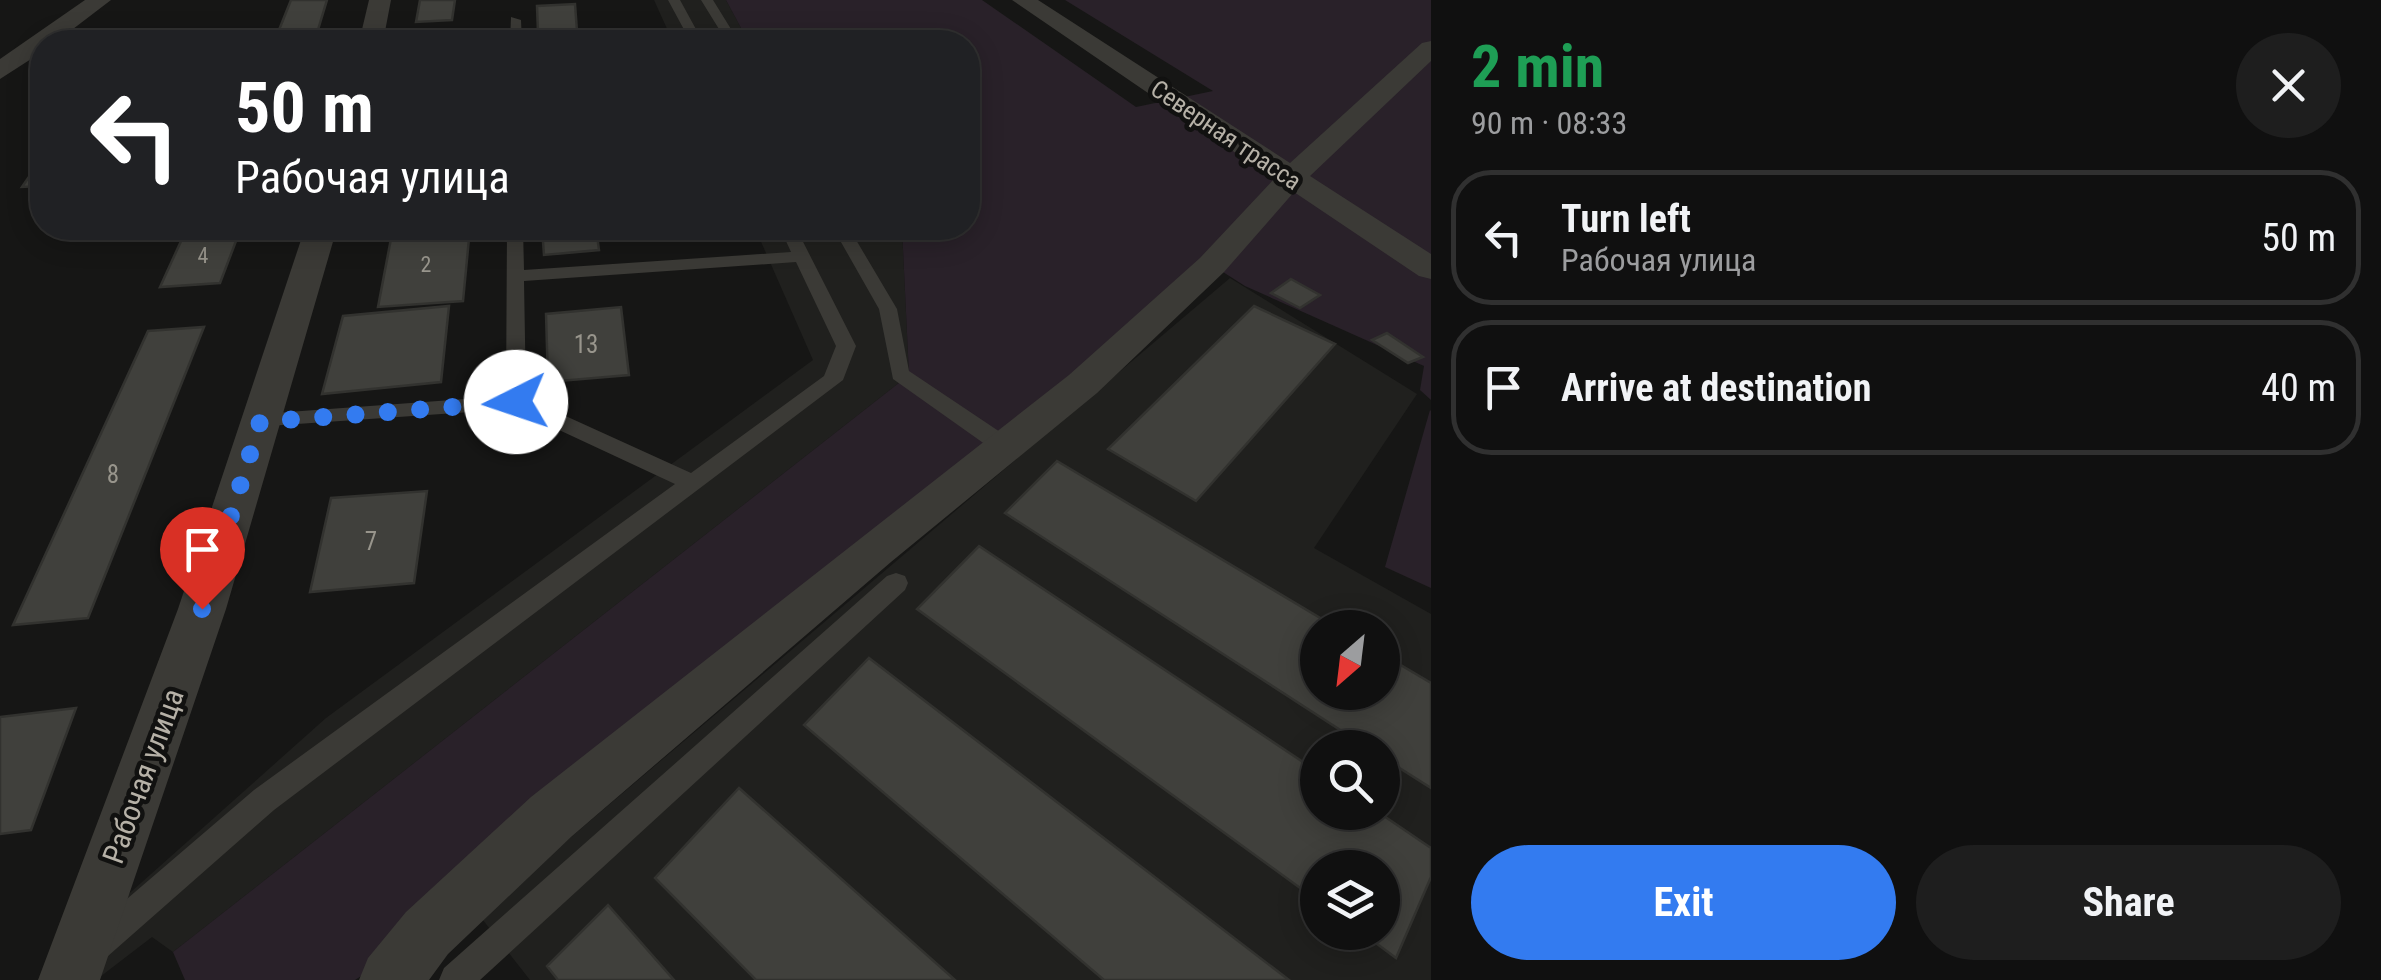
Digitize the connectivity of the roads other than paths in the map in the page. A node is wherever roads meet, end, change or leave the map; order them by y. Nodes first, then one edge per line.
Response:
1 (100, 0) edge
2 (380, 0) edge
3 (674, 0) edge
4 (708, 0) edge
5 (1023, 0) edge
6 (515, 20) dead end
7 (57, 30) edge
8 (374, 30) edge
9 (515, 30) edge
10 (690, 30) edge
11 (726, 30) edge
12 (1431, 48) edge
13 (30, 49) edge
14 (0, 70) edge
15 (1290, 178) junction
16 (317, 240) edge
17 (515, 240) edge
18 (794, 240) edge
19 (848, 240) edge
20 (802, 256) junction
21 (1431, 269) edge
22 (514, 276) junction
23 (516, 402) junction
24 (260, 422) junction
25 (1004, 446) junction
26 (694, 483) junction
27 (896, 584) dead end
28 (72, 972) edge
29 (390, 980) edge
30 (456, 980) edge

1 - 7 street
2 - 8 street
3 - 10 lane
4 - 11 lane
5 - 15 street, Северная трасса
6 - 9 lane
12 - 15 street
13 - 14 street
15 - 21 street, Северная трасса
15 - 25 street
16 - 24 street, Рабочая улица
17 - 22 lane
18 - 20 lane
19 - 25 lane
20 - 22 lane
20 - 26 lane
22 - 23 lane
23 - 24 lane
23 - 26 lane
24 - 28 street, Рабочая улица
25 - 29 street
26 - 28 lane
27 - 30 lane

